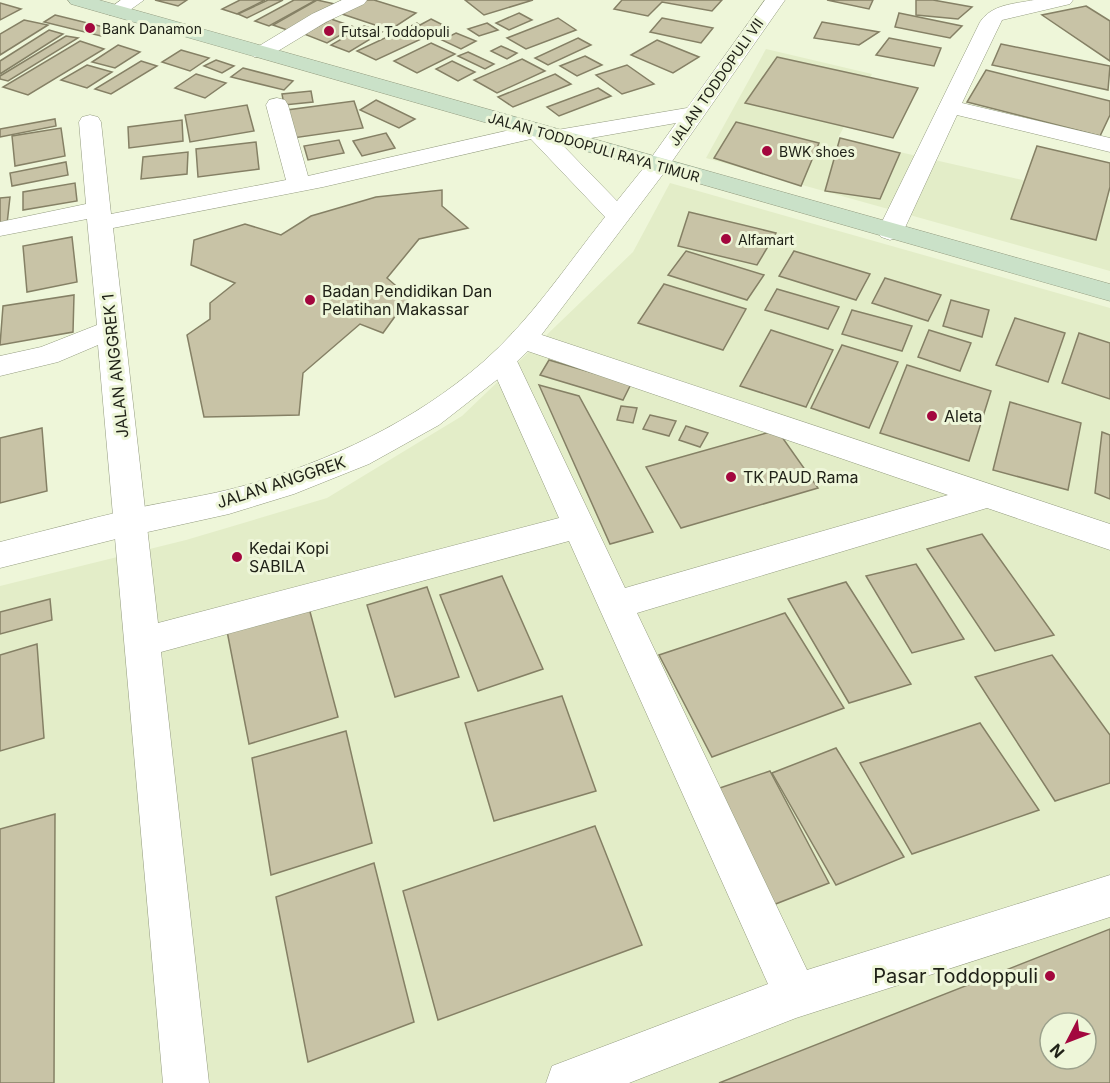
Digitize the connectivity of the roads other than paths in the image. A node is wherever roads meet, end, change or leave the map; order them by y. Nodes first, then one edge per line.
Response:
1 (78, 0) edge
2 (357, 0) edge
3 (775, 0) edge
4 (1063, 0) edge
5 (125, 5) edge
6 (261, 53) junction
7 (277, 105) dead end
8 (950, 107) junction
9 (693, 114) junction
10 (90, 122) dead end
11 (547, 134) junction
12 (1110, 145) edge
13 (658, 165) junction
14 (299, 185) junction
15 (100, 216) junction
16 (619, 217) junction
17 (0, 229) edge
18 (890, 232) junction
19 (1110, 293) edge
20 (111, 329) junction
21 (513, 350) junction
22 (0, 366) edge
23 (986, 496) junction
24 (130, 522) junction
25 (580, 525) junction
26 (1110, 537) edge
27 (0, 555) edge
28 (617, 605) junction
29 (143, 642) junction
30 (1110, 896) edge
31 (796, 996) junction
32 (186, 1083) edge
33 (569, 1083) edge

1 - 5 main road, JALAN TODDOPULI RAYA TIMUR
2 - 6 street
3 - 9 street, JALAN TODDOPULI VII
4 - 8 street
5 - 6 main road, JALAN TODDOPULI RAYA TIMUR
6 - 11 main road, JALAN TODDOPULI RAYA TIMUR
7 - 14 street
8 - 12 street
8 - 18 street
9 - 11 street
9 - 13 street, JALAN TODDOPULI VII
10 - 15 street, JALAN ANGGREK 1
11 - 13 main road, JALAN TODDOPULI RAYA TIMUR
11 - 14 street
11 - 16 street
13 - 16 street, JALAN ANGGREK
13 - 18 main road, JALAN TODDOPULI RAYA TIMUR
14 - 15 street
15 - 17 street
15 - 20 street, JALAN ANGGREK 1
16 - 21 street, JALAN ANGGREK
18 - 19 main road, JALAN TODDOPULI RAYA TIMUR
20 - 22 street
20 - 24 street, JALAN ANGGREK 1
21 - 23 street
21 - 24 street, JALAN ANGGREK
21 - 25 street
23 - 26 street
23 - 28 street
24 - 27 street, JALAN ANGGREK
24 - 29 street, JALAN ANGGREK 1
25 - 28 street
25 - 29 street
28 - 31 street
29 - 32 street, JALAN ANGGREK 1
30 - 31 street
31 - 33 street

